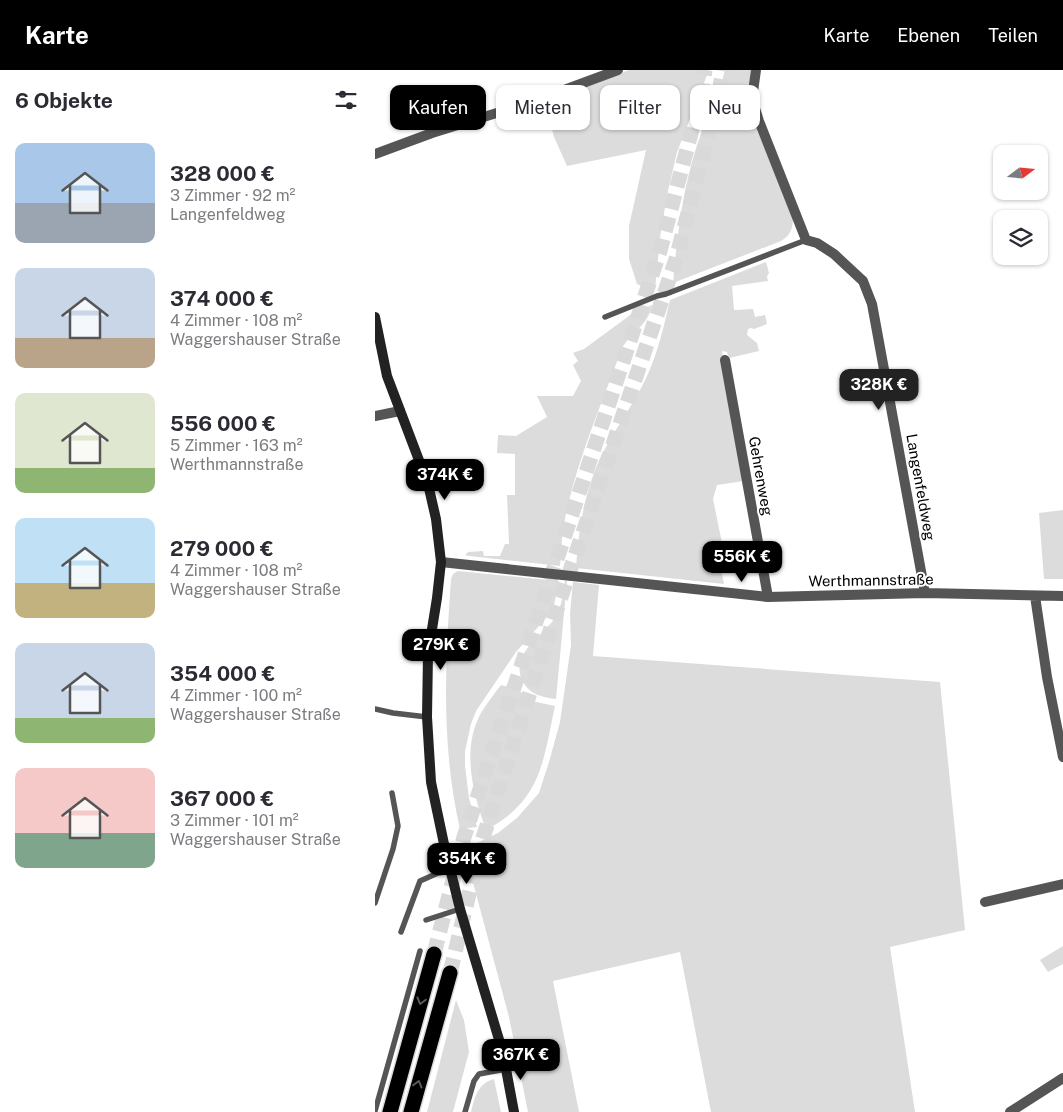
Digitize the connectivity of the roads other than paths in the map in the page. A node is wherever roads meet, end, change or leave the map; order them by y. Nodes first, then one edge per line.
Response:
1 (618, 70) edge
2 (756, 70) edge
3 (375, 154) edge
4 (806, 240) junction
5 (605, 317) dead end
6 (376, 324) edge
7 (725, 360) dead end
8 (400, 411) junction
9 (375, 416) edge
10 (441, 562) junction
11 (925, 593) junction
12 (1035, 596) junction
13 (1063, 596) edge
14 (768, 597) junction
15 (375, 709) edge
16 (427, 717) junction
17 (1063, 757) edge
18 (392, 793) dead end
19 (451, 871) junction
20 (1063, 884) edge
21 (985, 902) dead end
22 (375, 903) edge
23 (460, 909) junction
24 (426, 920) dead end
25 (401, 932) dead end
26 (427, 952) joint
27 (450, 973) tunnel mouth
28 (506, 1069) junction
29 (1063, 1078) edge
30 (375, 1111) edge
31 (390, 1112) edge
32 (411, 1112) edge
33 (465, 1112) edge
34 (514, 1112) edge
35 (1010, 1112) edge

1 - 3 street
2 - 4 street
4 - 5 lane
4 - 11 street, Langenfeldweg
6 - 8 street
7 - 14 street, Gehrenweg
8 - 9 street
8 - 10 street
10 - 14 street, Werthmannstraße
10 - 16 street
11 - 12 street, Werthmannstraße
11 - 14 street, Werthmannstraße
12 - 13 street, Werthmannstraße
12 - 17 street
15 - 16 lane
16 - 19 street
18 - 22 lane
19 - 23 street
19 - 25 lane
20 - 21 street
23 - 24 lane
23 - 28 street
26 - 30 lane
26 -> 31 highway
32 -> 27 highway
28 - 33 lane
28 - 34 street
29 - 35 street

